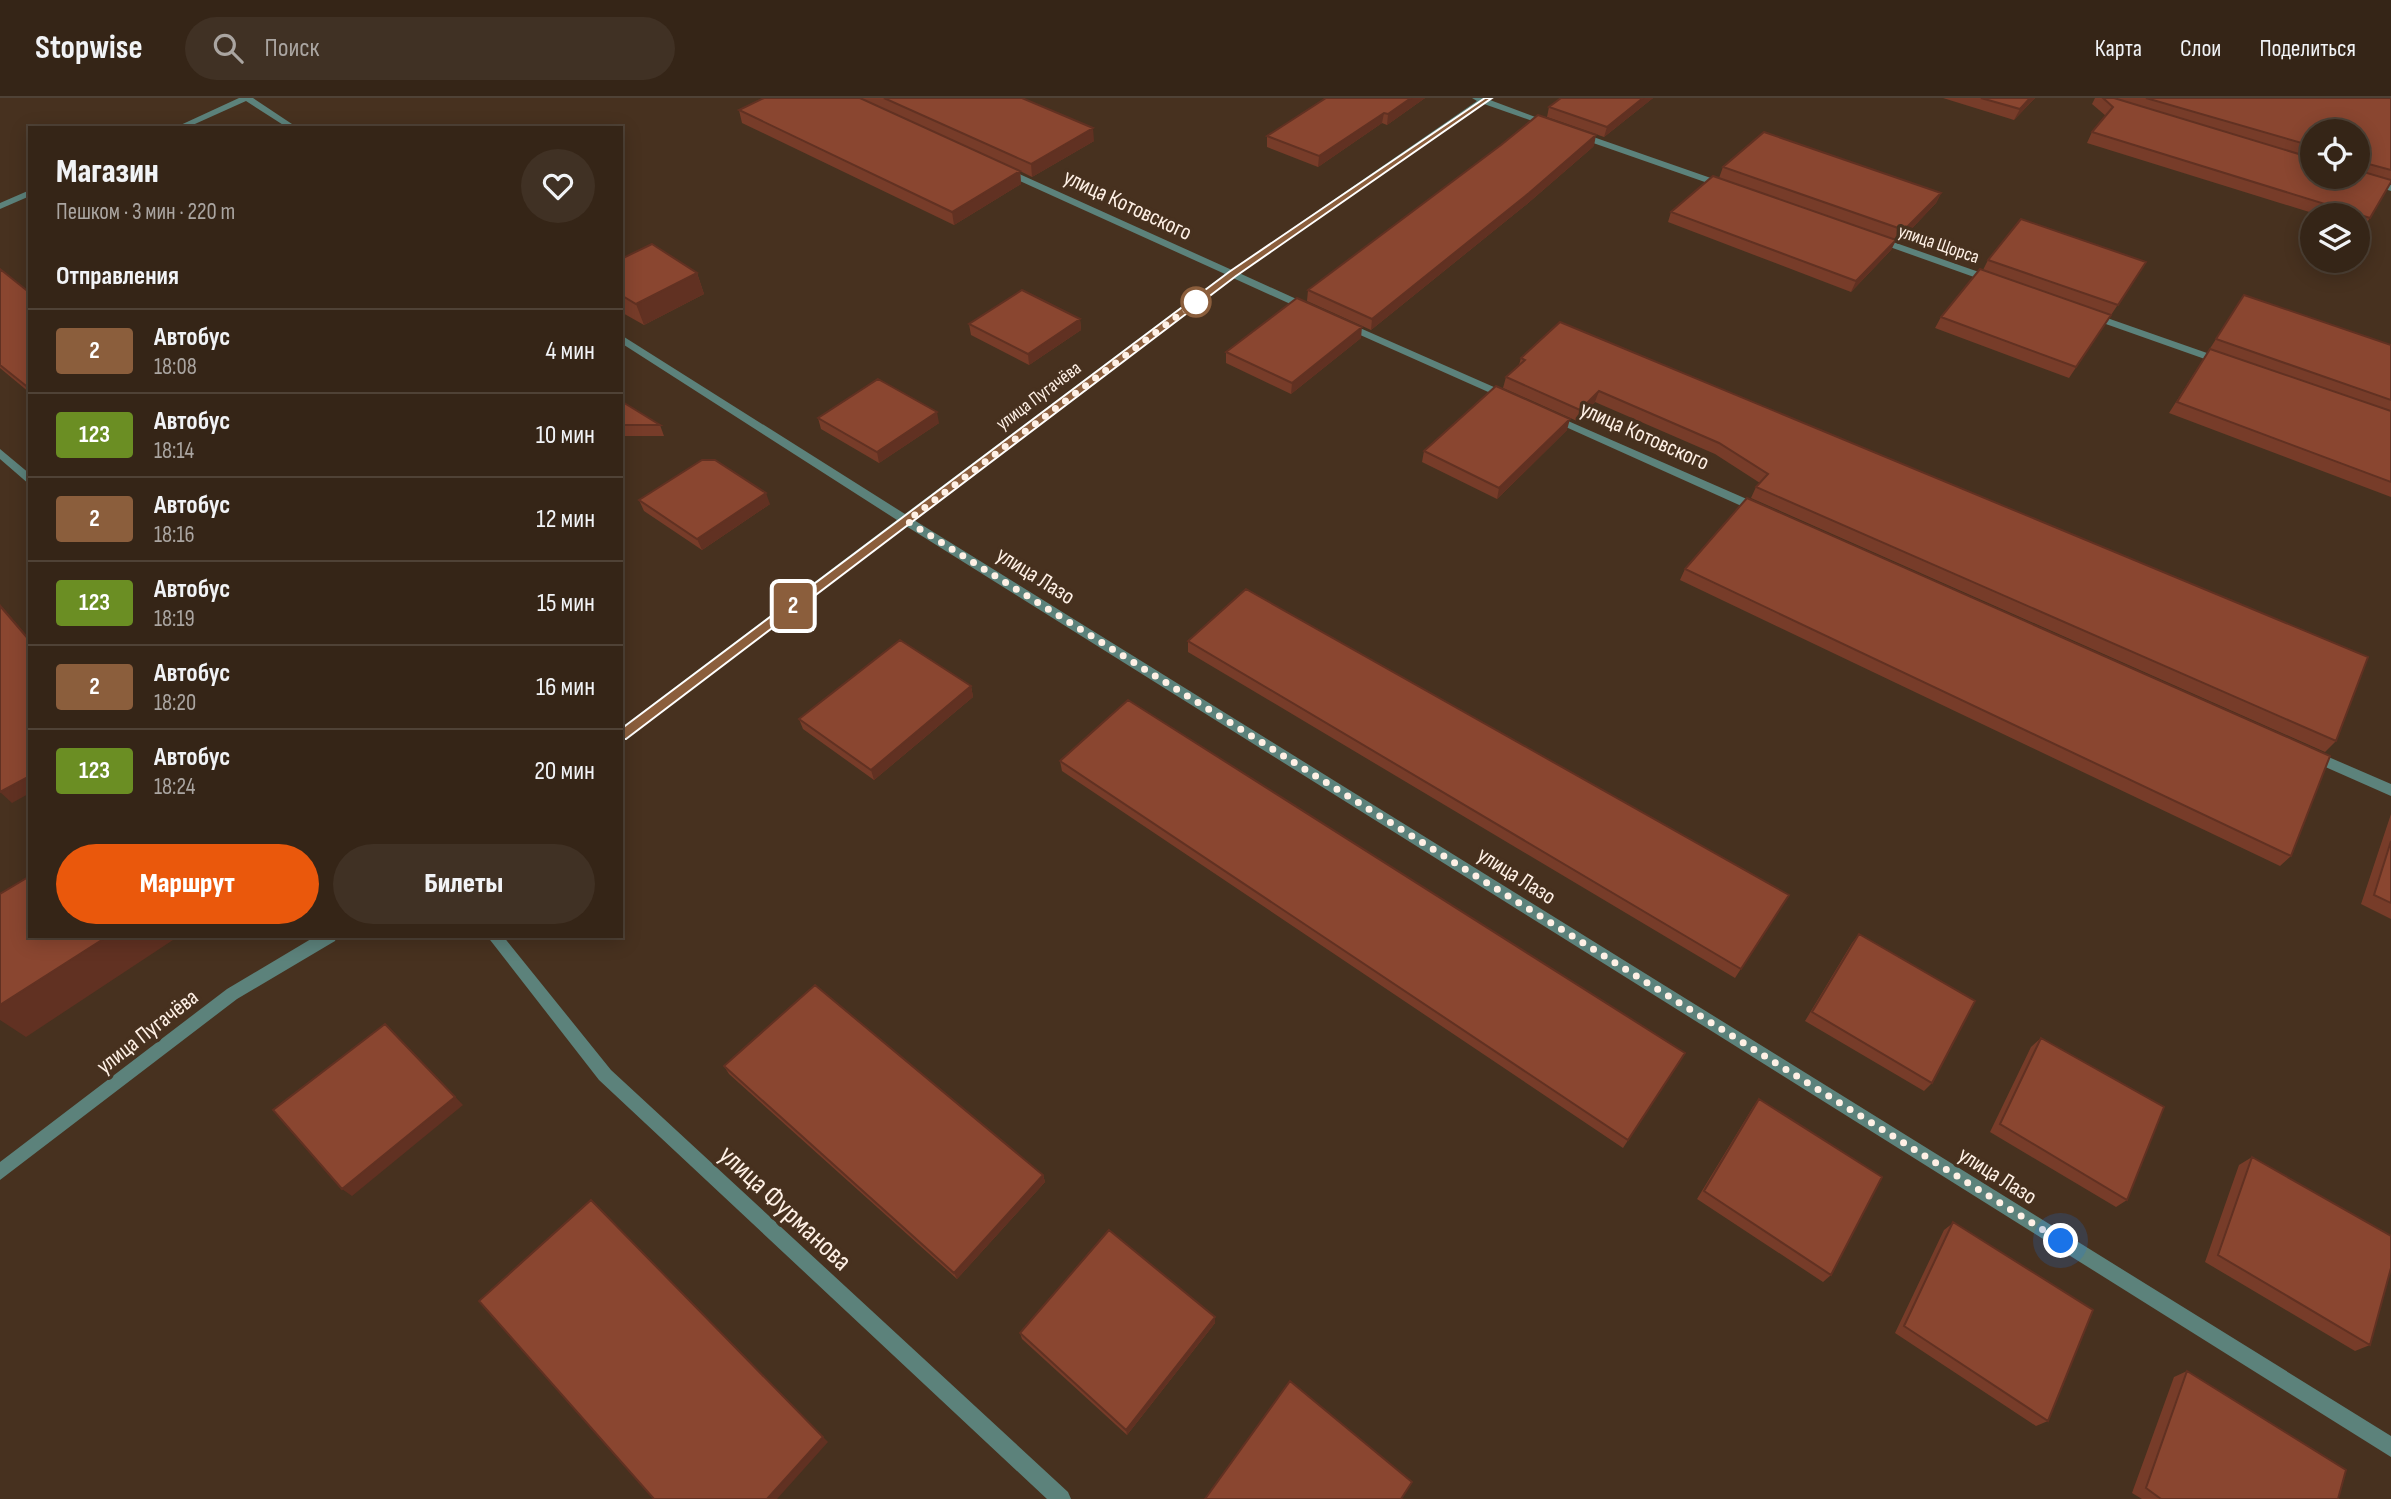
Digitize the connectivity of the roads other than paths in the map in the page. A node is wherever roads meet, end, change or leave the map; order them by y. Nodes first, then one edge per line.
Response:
1 (247, 98) edge
2 (1482, 99) edge
3 (183, 126) edge
4 (291, 126) edge
5 (995, 166) edge
6 (2370, 182) edge
7 (2391, 188) edge
8 (1733, 189) edge
9 (28, 194) edge
10 (0, 206) edge
11 (1865, 236) edge
12 (1233, 274) junction
13 (1996, 282) edge
14 (2075, 310) edge
15 (1322, 314) edge
16 (1334, 320) edge
17 (623, 339) edge
18 (2233, 366) edge
19 (1525, 405) edge
20 (1538, 411) edge
21 (0, 453) edge
22 (28, 479) edge
23 (1767, 513) edge
24 (907, 521) junction
25 (623, 734) edge
26 (2302, 751) edge
27 (2391, 790) edge
28 (327, 938) edge
29 (496, 938) edge
30 (0, 1172) edge
31 (2391, 1447) edge
32 (1061, 1499) edge

1 - 3 street
1 - 4 street
2 - 8 street
2 - 12 street, улица Пугачёва
5 - 12 street, улица Котовского
6 - 7 street
9 - 10 street
11 - 13 street, улица Щорса
12 - 15 street, улица Котовского
12 - 24 street, улица Пугачёва
14 - 18 street
16 - 19 street
17 - 24 street, улица Лазо
20 - 23 street, улица Котовского
21 - 22 street
24 - 25 street, улица Пугачёва
24 - 31 street, улица Лазо
26 - 27 street
28 - 30 street, улица Пугачёва
29 - 32 street, улица Фурманова

